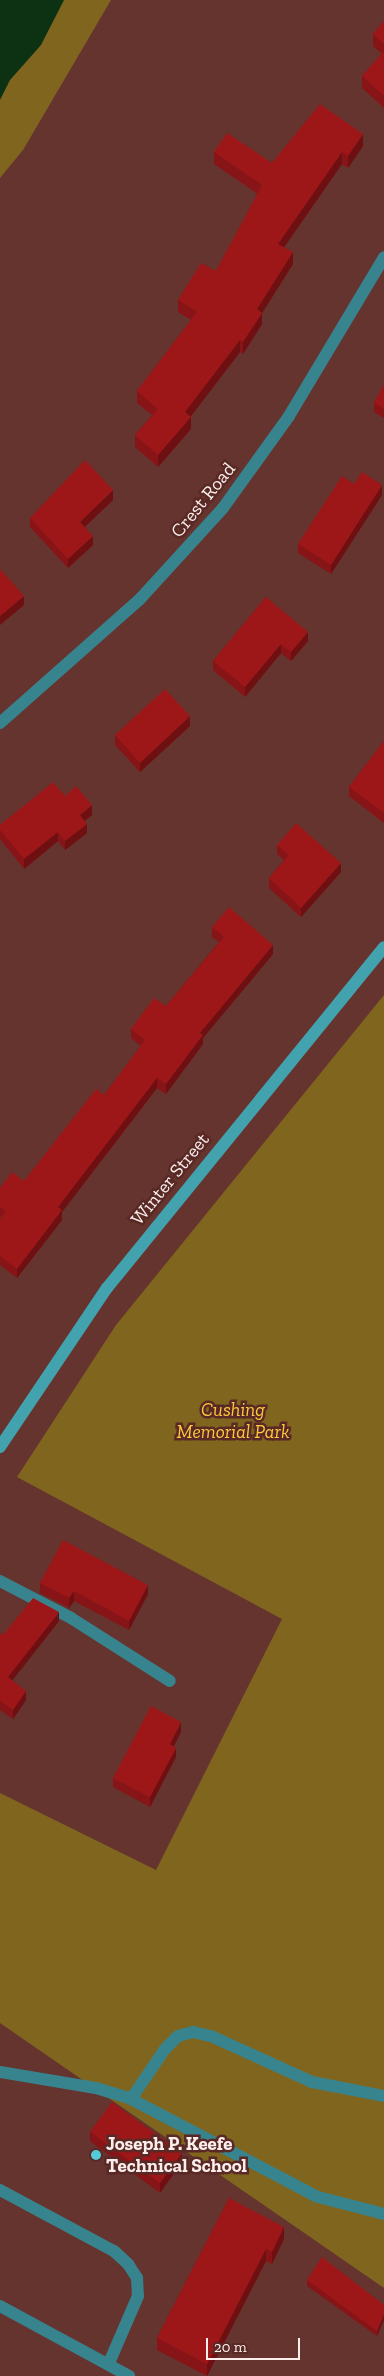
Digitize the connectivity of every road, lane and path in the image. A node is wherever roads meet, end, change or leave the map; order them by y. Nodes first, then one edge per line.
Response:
1 (384, 257) edge
2 (0, 723) edge
3 (384, 947) edge
4 (0, 1447) edge
5 (0, 1581) edge
6 (170, 1681) dead end
7 (0, 2072) edge
8 (384, 2096) edge
9 (131, 2100) junction
10 (0, 2190) edge
11 (384, 2214) edge
12 (0, 2306) edge
13 (108, 2363) junction
14 (129, 2376) edge

1 - 2 street, Crest Road
3 - 4 main road, Winter Street
5 - 6 street
7 - 9 street
8 - 9 street
9 - 11 street
10 - 13 street
12 - 13 street
13 - 14 street

